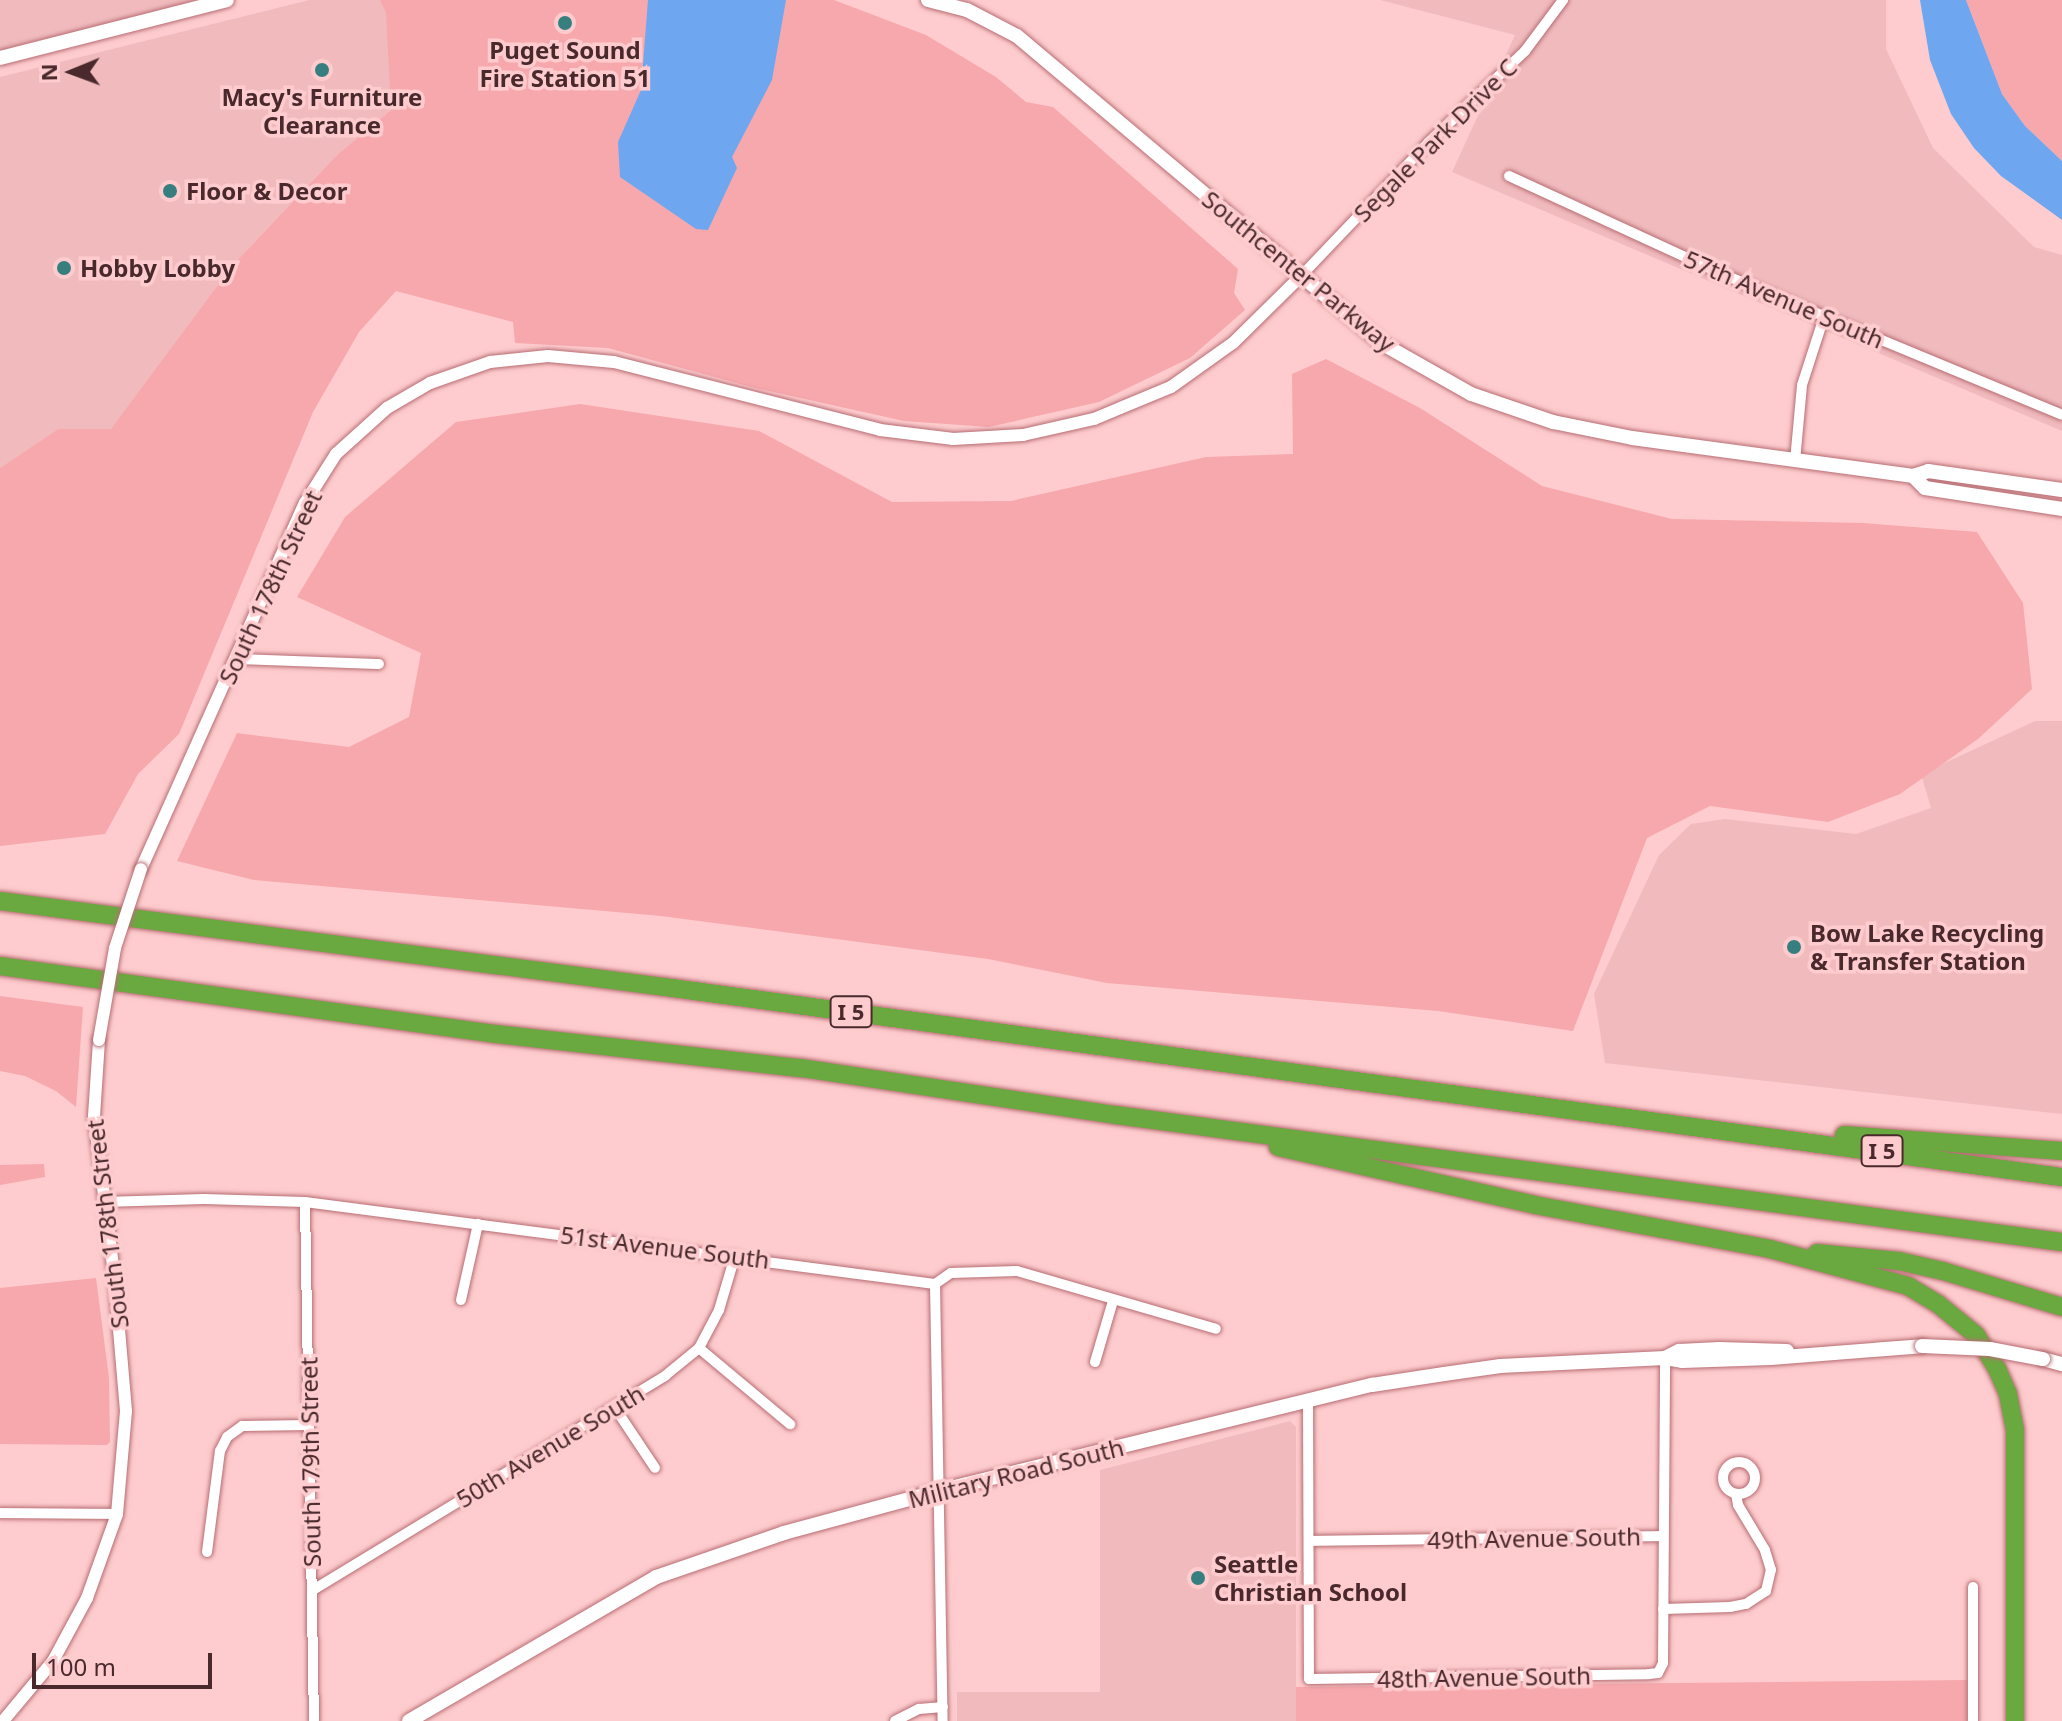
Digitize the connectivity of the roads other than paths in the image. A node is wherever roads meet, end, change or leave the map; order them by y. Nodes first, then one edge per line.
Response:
1 (227, 0) edge
2 (928, 0) edge
3 (1563, 0) edge
4 (963, 5) edge
5 (0, 58) edge
6 (1509, 176) dead end
7 (1301, 276) junction
8 (1824, 317) junction
9 (2062, 415) edge
10 (1795, 461) junction
11 (1913, 476) junction
12 (2062, 490) edge
13 (2062, 509) edge
14 (236, 659) junction
15 (379, 664) dead end
16 (0, 901) edge
17 (0, 966) edge
18 (1190, 1125) junction
19 (1702, 1126) junction
20 (2062, 1151) edge
21 (2062, 1177) edge
22 (103, 1202) junction
23 (305, 1202) junction
24 (478, 1224) junction
25 (2062, 1242) edge
26 (1770, 1249) junction
27 (735, 1256) junction
28 (935, 1284) junction
29 (461, 1300) dead end
30 (1113, 1301) junction
31 (2062, 1307) edge
32 (1216, 1329) dead end
33 (699, 1348) junction
34 (1665, 1358) junction
35 (1095, 1362) dead end
36 (2062, 1364) edge
37 (1308, 1400) junction
38 (615, 1408) junction
39 (790, 1424) dead end
40 (309, 1425) junction
41 (655, 1468) dead end
42 (939, 1491) junction
43 (1736, 1494) dead end
44 (0, 1513) edge
45 (117, 1514) junction
46 (1663, 1536) junction
47 (1309, 1541) junction
48 (207, 1552) dead end
49 (1973, 1587) dead end
50 (313, 1590) junction
51 (1663, 1609) junction
52 (943, 1707) junction
53 (3, 1721) edge
54 (314, 1721) edge
55 (409, 1721) edge
56 (895, 1721) edge
57 (943, 1721) edge
58 (1973, 1721) edge
59 (2015, 1721) edge

1 - 5 main road
2 - 4 main road, Southcenter Parkway
3 - 7 street, Segale Park Drive C
4 - 7 main road, Southcenter Parkway
6 - 8 street, 57th Avenue South
7 - 10 main road, Southcenter Parkway
7 - 14 street, South 178th Street
8 - 9 street, 57th Avenue South
8 - 10 street
10 - 11 main road, Southcenter Parkway
11 - 12 main road, Southcenter Parkway
11 - 13 main road, Southcenter Parkway
14 - 15 street
14 - 22 street, South 178th Street, bridge
16 - 19 highway, I 5
17 - 18 highway
18 - 25 highway
18 - 26 highway
19 - 20 highway
19 - 21 highway, I 5
22 - 23 street, 51st Avenue South
22 - 45 street, South 178th Street
23 - 24 street, 51st Avenue South
23 - 40 street, South 179th Street
24 - 27 street, 51st Avenue South
24 - 29 street
26 - 31 highway
26 - 59 highway
27 - 28 street, 51st Avenue South
27 - 33 street, 50th Avenue South
28 - 30 street, 51st Avenue South
28 - 42 street
30 - 32 street, 51st Avenue South
30 - 35 street
33 - 38 street, 50th Avenue South
33 - 39 street
34 - 36 main road, Military Road South, bridge
34 - 37 main road, Military Road South
34 - 46 street
37 - 42 main road, Military Road South
37 - 47 street
38 - 41 street
38 - 50 street, 50th Avenue South
40 - 48 street
40 - 50 street, South 179th Street
42 - 52 street
42 - 55 main road, Military Road South
43 - 51 street
44 - 45 street
45 - 53 street, South 178th Street
46 - 47 street, 49th Avenue South
46 - 51 street
47 - 51 street, 48th Avenue South
49 - 58 street
50 - 54 street, South 179th Street
52 - 56 street
52 - 57 street

